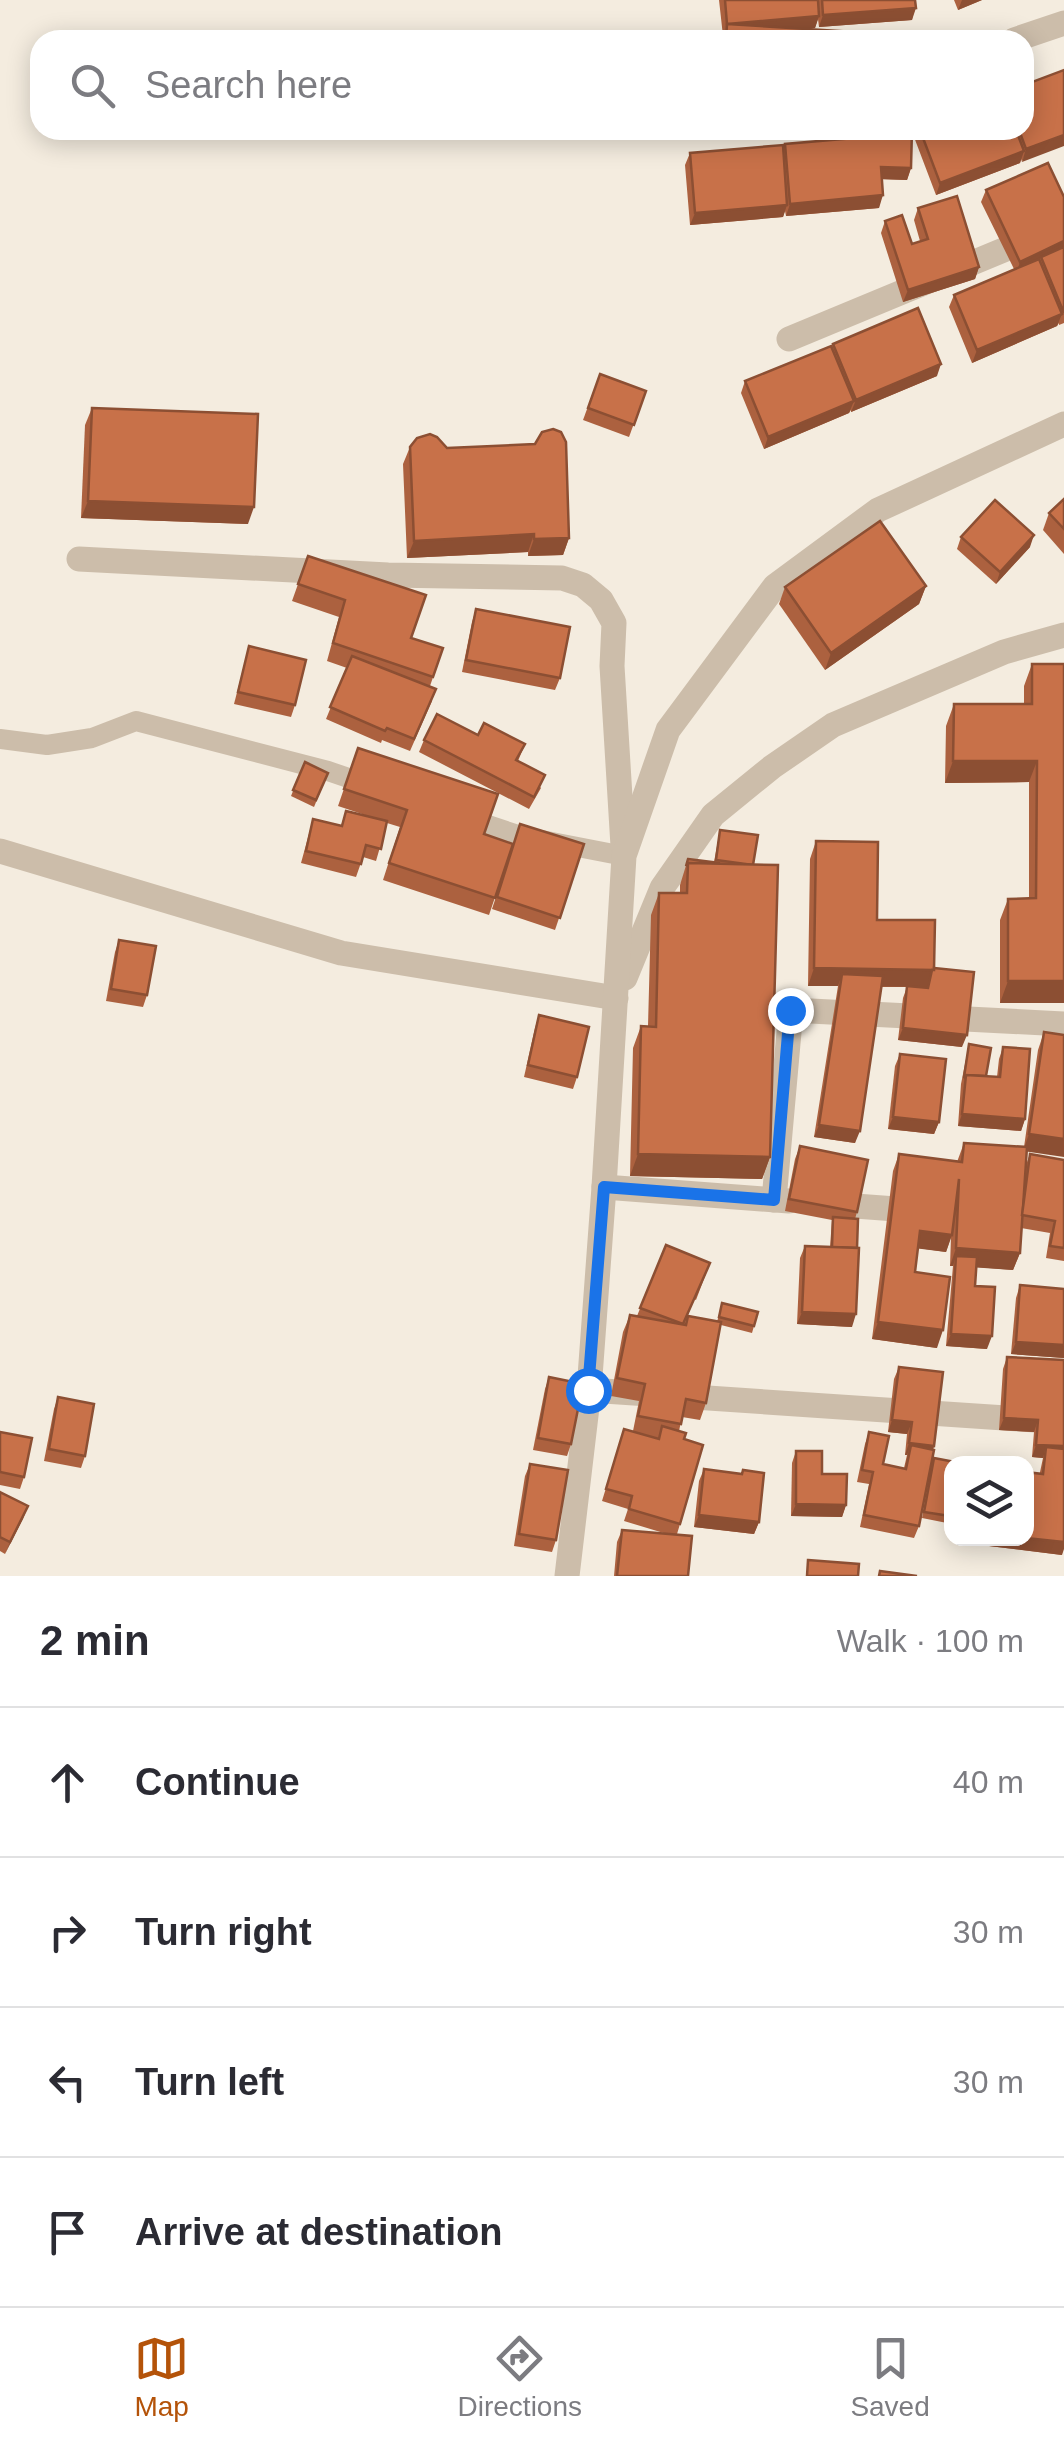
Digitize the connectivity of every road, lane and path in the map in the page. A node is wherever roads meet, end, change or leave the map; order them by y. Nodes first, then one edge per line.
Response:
1 (1064, 22) edge
2 (1034, 33) edge
3 (1064, 225) edge
4 (789, 339) dead end
5 (1064, 424) edge
6 (80, 560) dead end
7 (1064, 635) edge
8 (0, 739) edge
9 (398, 795) edge
10 (434, 807) edge
11 (0, 851) edge
12 (624, 856) junction
13 (616, 998) junction
14 (1064, 1024) edge
15 (604, 1187) junction
16 (774, 1200) junction
17 (948, 1213) edge
18 (588, 1390) junction
19 (1064, 1422) edge
20 (567, 1576) edge

1 - 2 street
3 - 4 street
5 - 12 street
6 - 12 street
7 - 13 street
8 - 9 lane
10 - 12 lane
11 - 13 street
12 - 13 street
13 - 15 street
14 - 16 street
15 - 16 street
15 - 18 street
16 - 17 street
18 - 19 street
18 - 20 street

